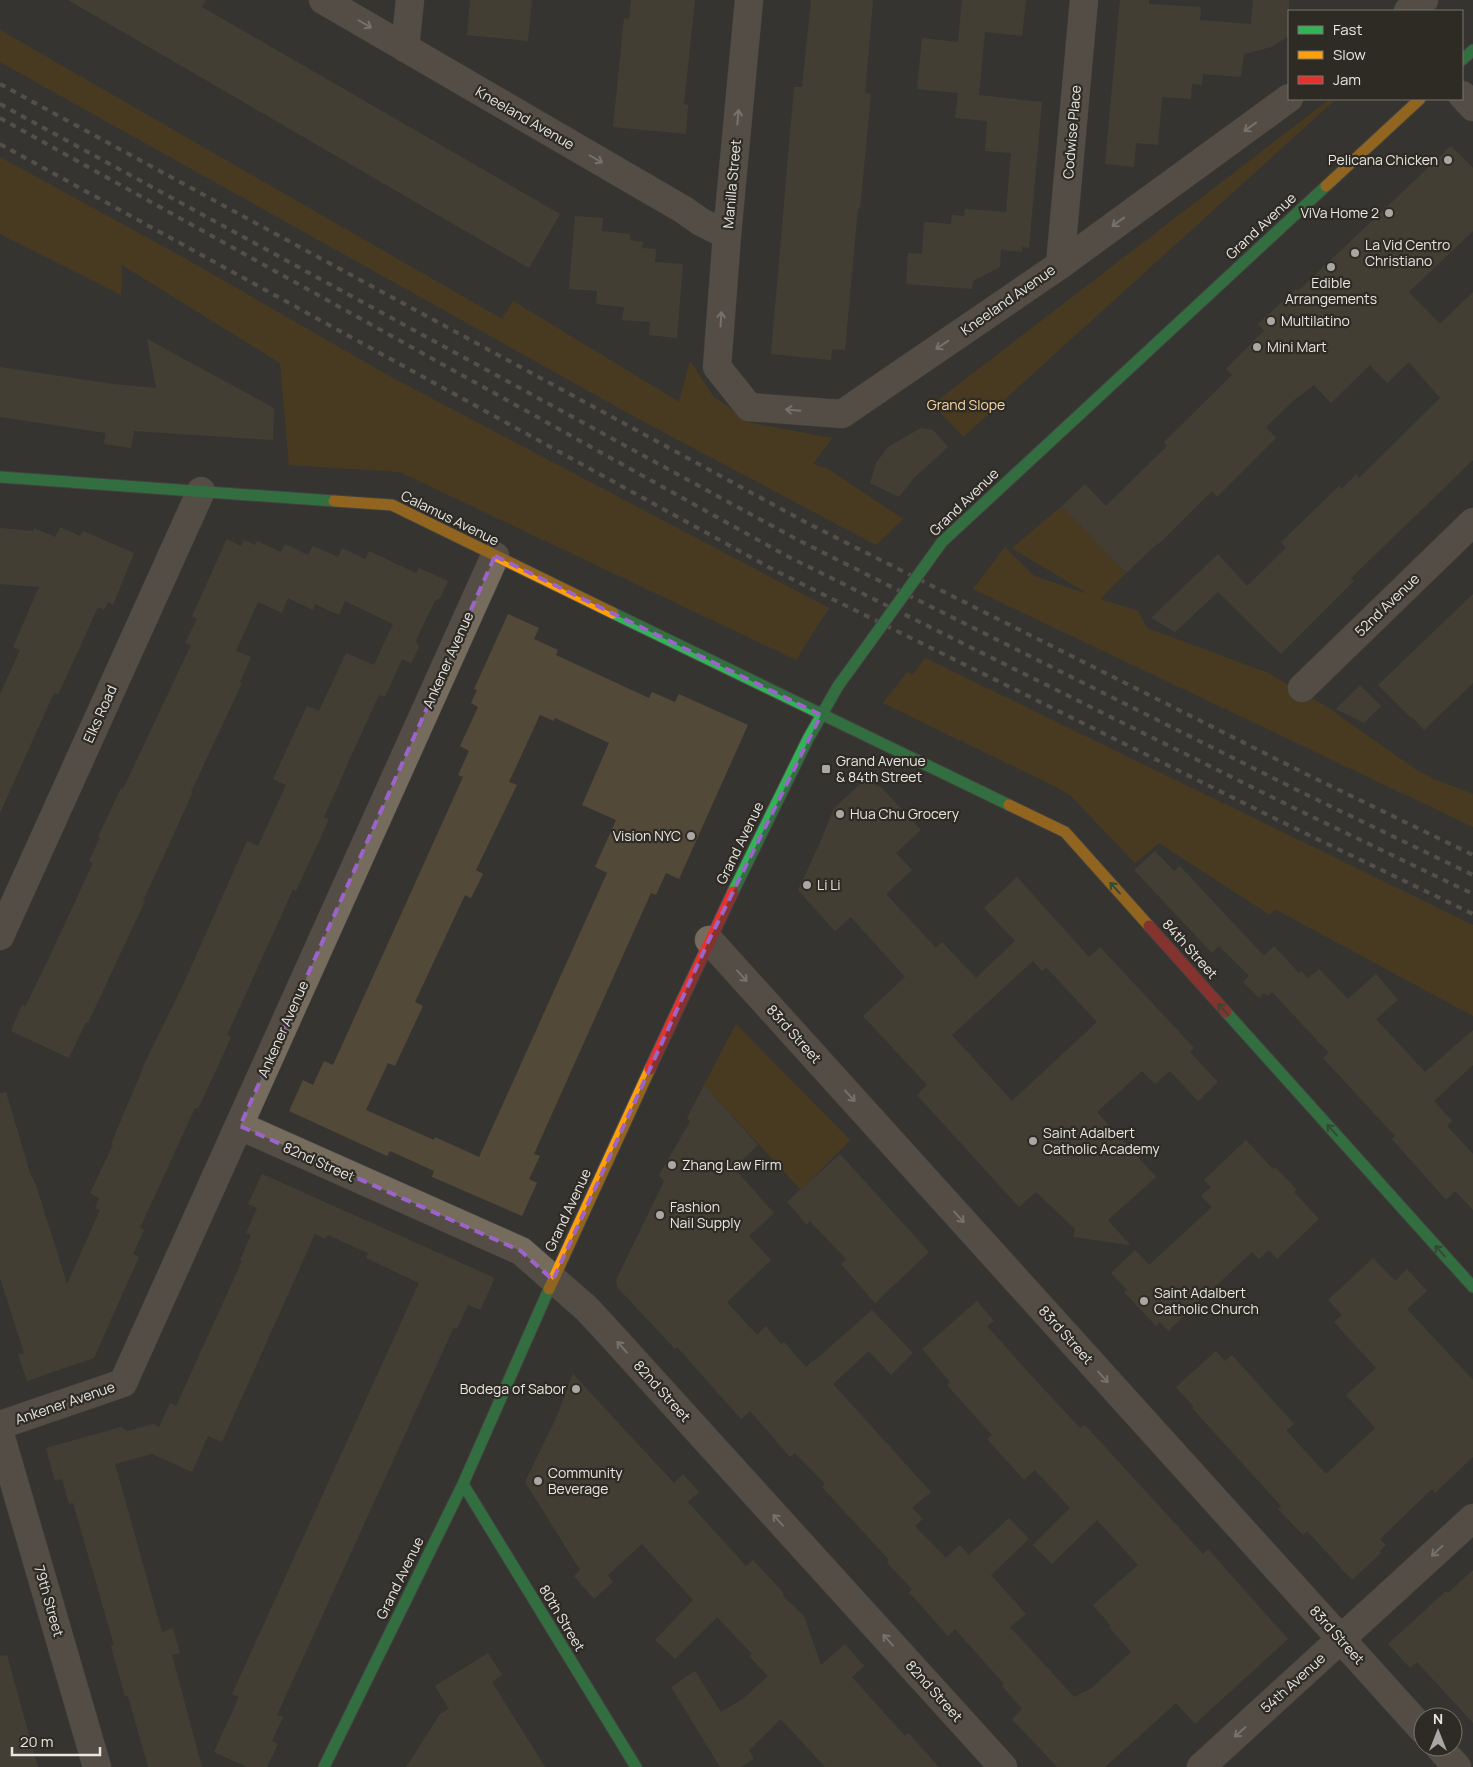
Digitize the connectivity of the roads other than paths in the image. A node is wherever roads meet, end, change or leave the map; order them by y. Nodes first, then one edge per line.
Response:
1 (323, 0) edge
2 (410, 0) edge
3 (749, 0) edge
4 (1084, 0) edge
5 (1424, 0) edge
6 (1409, 10) edge
7 (405, 48) junction
8 (1473, 50) edge
9 (1463, 59) edge
10 (1463, 96) edge
11 (1288, 99) edge
12 (1419, 100) edge
13 (1473, 107) edge
14 (727, 235) junction
15 (1060, 265) junction
16 (717, 367) joint
17 (0, 477) edge
18 (200, 491) junction
19 (1473, 522) edge
20 (495, 556) junction
21 (1302, 688) dead end
22 (821, 716) junction
23 (0, 936) edge
24 (709, 940) junction
25 (240, 1126) junction
26 (553, 1280) junction
27 (1473, 1287) edge
28 (0, 1425) edge
29 (0, 1434) edge
30 (463, 1484) junction
31 (1473, 1518) edge
32 (1341, 1640) junction
33 (1413, 1719) edge
34 (1448, 1757) edge
35 (97, 1767) edge
36 (324, 1767) edge
37 (636, 1767) edge
38 (1003, 1767) edge
39 (1201, 1767) edge
40 (1457, 1767) edge

1 -> 7 street, Kneeland Avenue
2 - 7 street
14 -> 3 street, Manilla Street
4 - 15 street, Codwise Place
5 - 6 street
7 -> 14 street, Kneeland Avenue
8 - 9 street
10 - 13 street
11 -> 15 street, Kneeland Avenue
12 - 22 street, Grand Avenue, bridge
16 -> 14 street, Manilla Street
15 -> 16 street, Kneeland Avenue
17 - 18 street, Calamus Avenue
18 - 20 street, Calamus Avenue
18 - 23 street, Elks Road
19 - 21 street, 52nd Avenue
20 - 22 street, Calamus Avenue
20 - 25 street, Ankener Avenue
22 - 24 street, Grand Avenue
27 -> 22 street, 84th Street
24 - 26 street, Grand Avenue
24 -> 32 street, 83rd Street
25 - 26 street, 82nd Street
25 - 28 street, Ankener Avenue
26 - 30 street, Grand Avenue
38 -> 26 street, 82nd Street
29 - 35 street, 79th Street
30 - 36 street, Grand Avenue
30 - 37 street, 80th Street
31 -> 32 street, 54th Avenue
32 - 33 street, 83rd Street
32 -> 39 street, 54th Avenue
34 - 40 street

